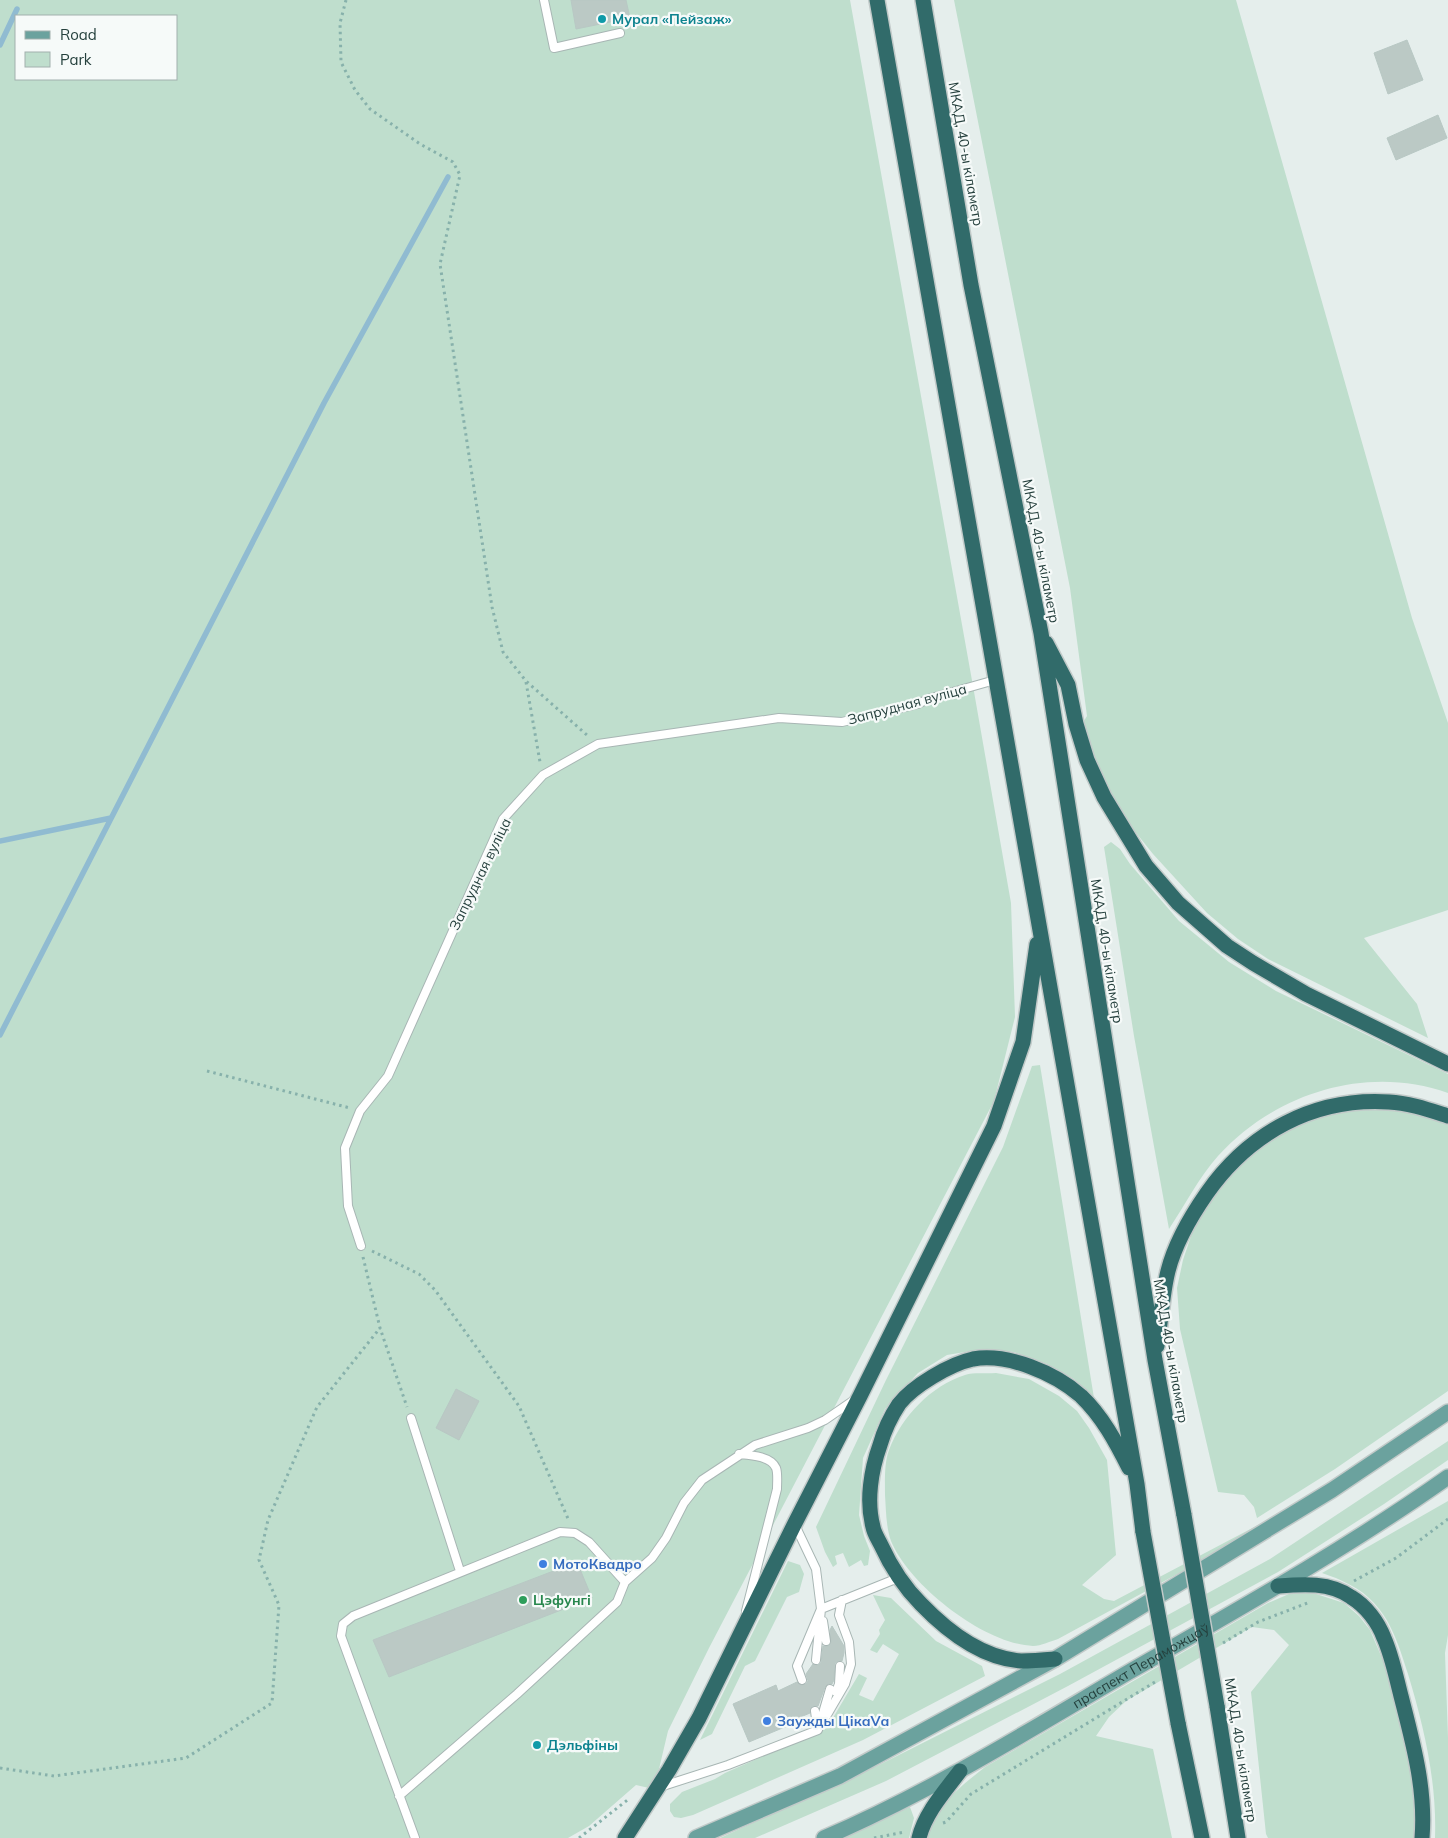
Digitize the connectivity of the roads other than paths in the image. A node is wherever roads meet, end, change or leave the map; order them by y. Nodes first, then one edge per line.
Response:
1 (544, 0) edge
2 (876, 0) edge
3 (923, 0) edge
4 (620, 33) dead end
5 (1041, 633) junction
6 (995, 680) junction
7 (1039, 930) junction
8 (1448, 1064) edge
9 (1448, 1116) edge
10 (361, 1246) road end
11 (1155, 1360) junction
12 (860, 1396) junction
13 (1448, 1412) edge
14 (411, 1418) road end
15 (739, 1454) junction
16 (1448, 1477) edge
17 (1137, 1484) junction
18 (795, 1523) junction
19 (460, 1571) junction
20 (898, 1578) junction
21 (625, 1582) junction
22 (1278, 1586) junction
23 (842, 1600) junction
24 (821, 1609) junction
25 (740, 1634) junction
26 (826, 1641) dead end
27 (816, 1660) dead end
28 (1055, 1660) junction
29 (840, 1666) dead end
30 (802, 1680) dead end
31 (830, 1689) dead end
32 (815, 1711) dead end
33 (818, 1730) junction
34 (960, 1771) junction
35 (659, 1787) junction
36 (399, 1796) junction
37 (1239, 1835) edge
38 (415, 1838) edge
39 (625, 1838) edge
40 (696, 1838) edge
41 (824, 1838) edge
42 (919, 1838) edge
43 (1202, 1838) edge
44 (1422, 1838) edge

1 - 4 lane
2 - 6 highway
3 - 5 highway, МКАД, 40-ы кіламетр
5 - 8 highway
5 - 11 highway, МКАД, 40-ы кіламетр
6 - 7 highway
6 - 10 lane, Запрудная вуліца
7 - 12 highway
7 - 17 highway
9 - 11 highway
11 - 37 highway, МКАД, 40-ы кіламетр, bridge
12 - 15 lane
12 - 18 highway
13 - 28 main road
14 - 19 lane
15 - 21 lane
15 - 25 lane
16 - 22 main road, праспект Пераможцаў
17 - 20 highway
17 - 43 highway, bridge
18 - 24 lane
18 - 25 highway
19 - 21 lane
19 - 36 lane
20 - 23 lane
20 - 28 highway
21 - 36 lane
22 - 34 main road, праспект Пераможцаў
22 - 44 highway
23 - 24 lane
23 - 33 lane
24 - 26 lane
24 - 27 lane
24 - 30 lane
25 - 35 highway
28 - 40 main road
29 - 33 lane
31 - 33 lane
32 - 33 lane
33 - 35 lane
34 - 41 main road, праспект Пераможцаў
34 - 42 highway
35 - 39 highway
36 - 38 lane

